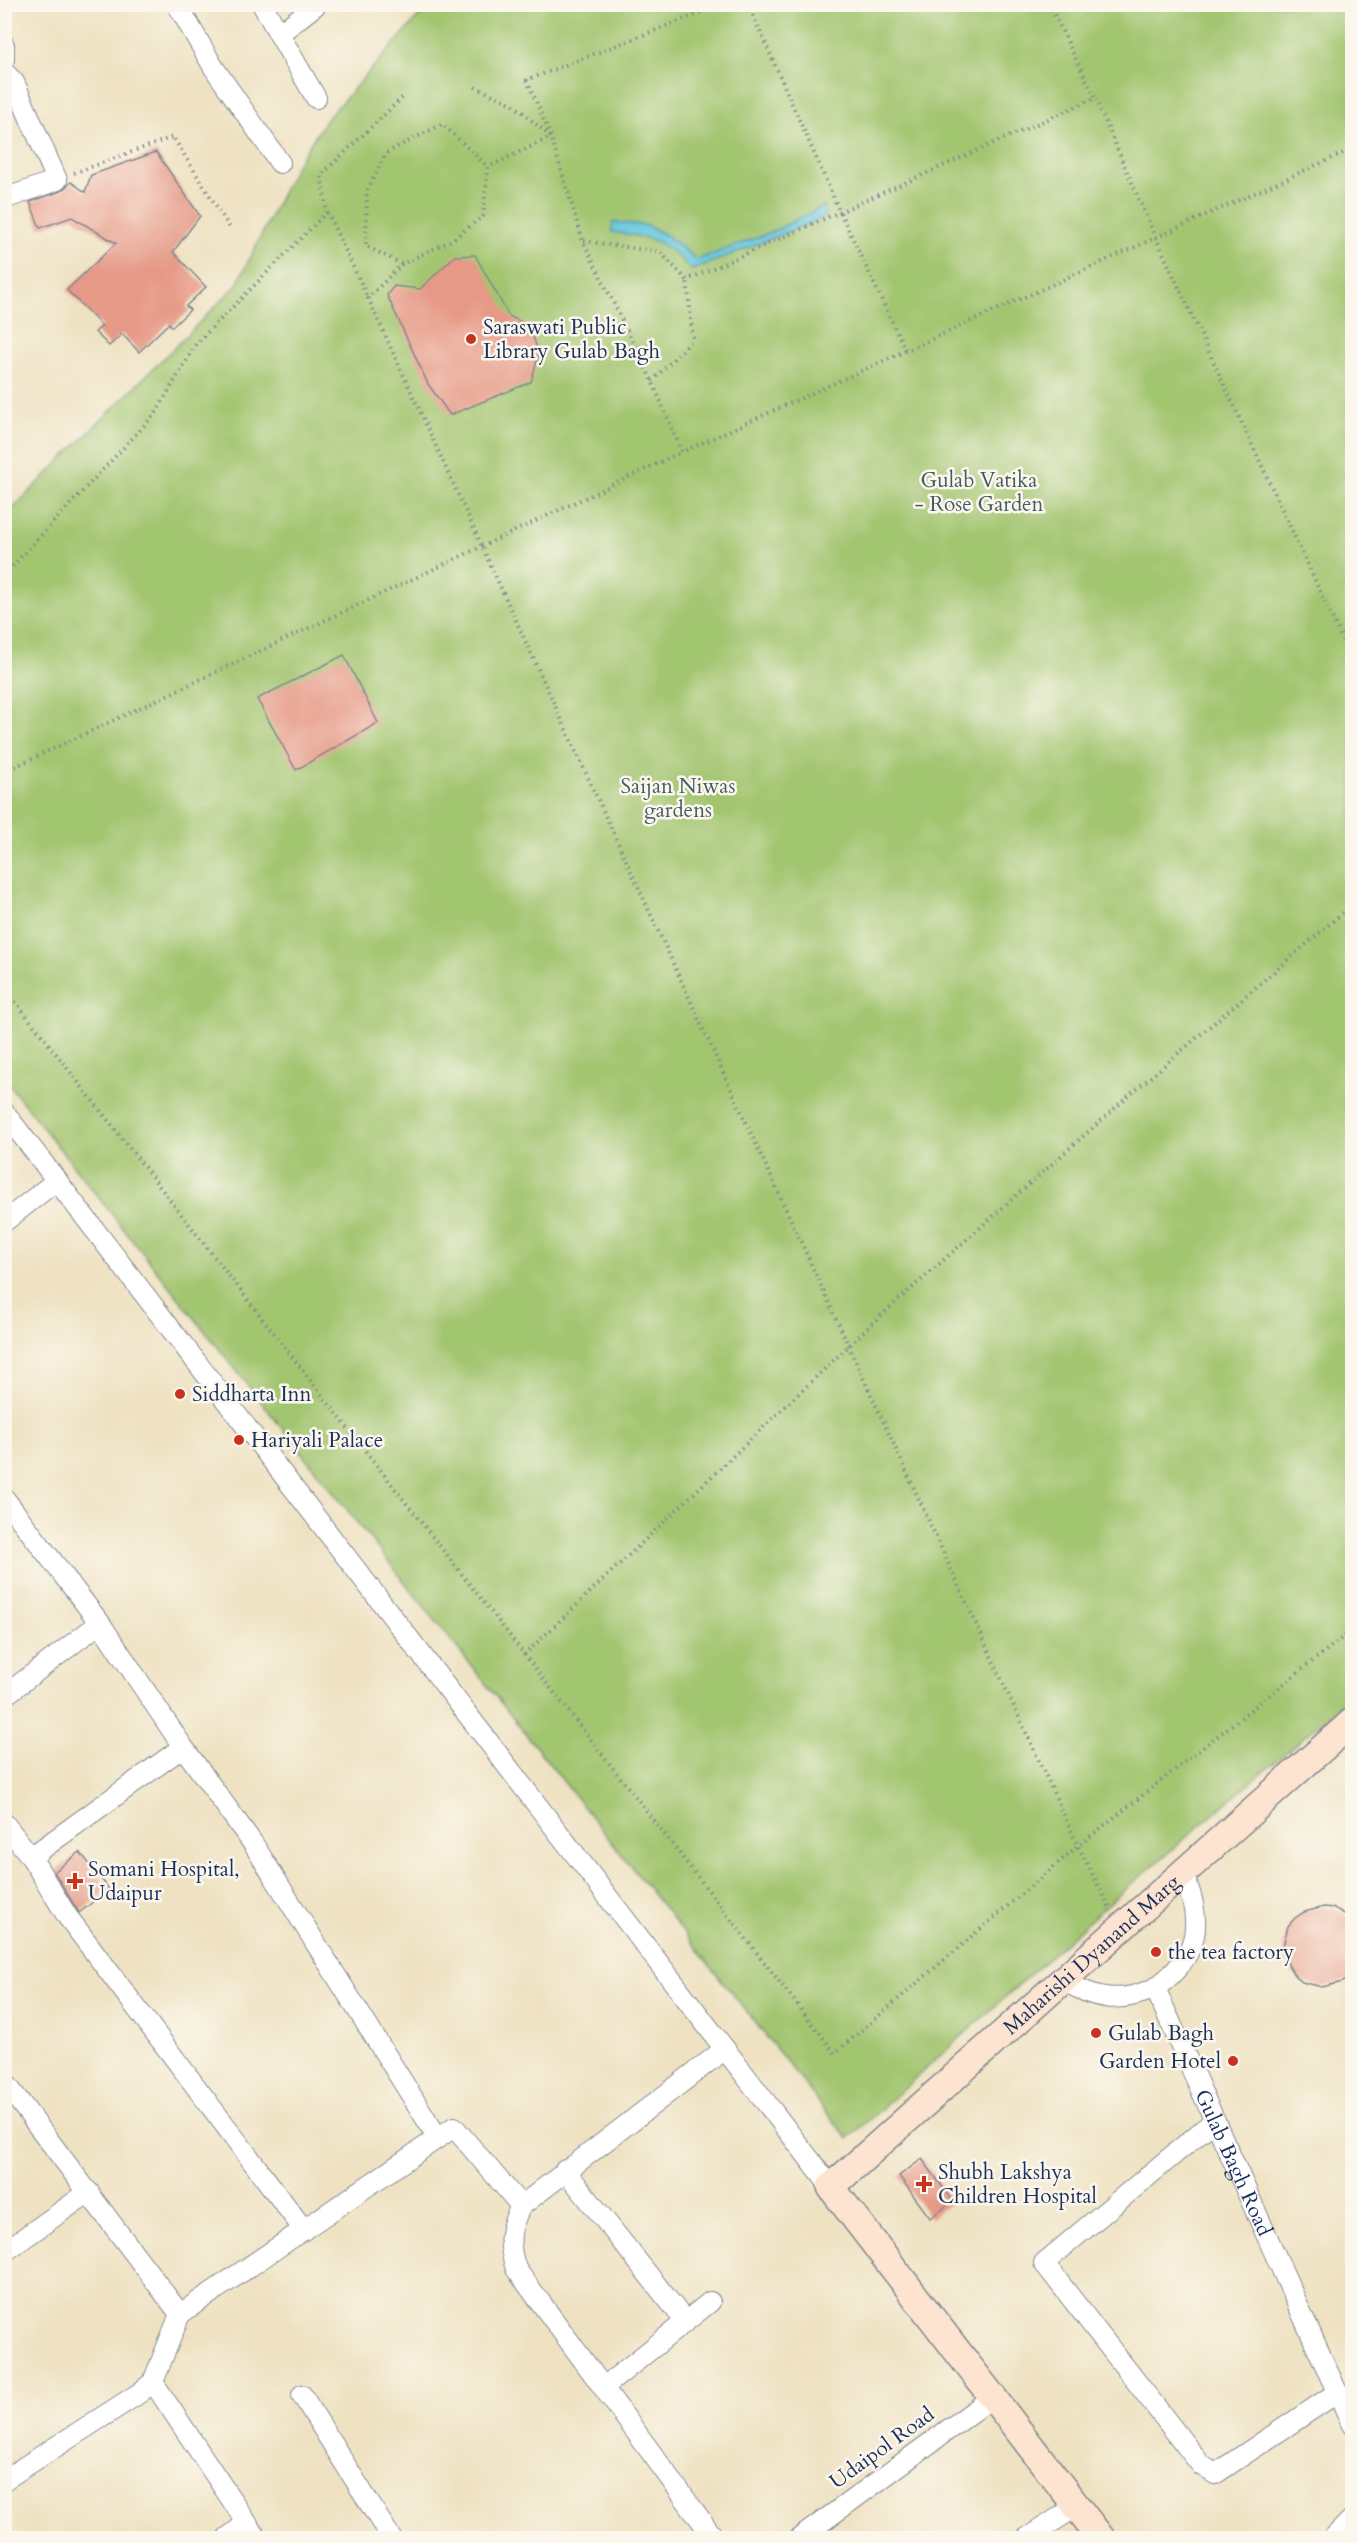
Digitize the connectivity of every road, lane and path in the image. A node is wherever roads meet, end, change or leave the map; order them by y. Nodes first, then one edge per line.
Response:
1 (177, 4) edge
2 (262, 4) edge
3 (317, 4) edge
4 (723, 4) edge
5 (748, 4) edge
6 (1049, 4) edge
7 (279, 34) junction
8 (4, 45) edge
9 (4, 59) edge
10 (4, 72) edge
11 (476, 87) dead end
12 (404, 96) dead end
13 (316, 98) dead end
14 (1095, 98) junction
15 (551, 137) junction
16 (1353, 149) edge
17 (280, 163) dead end
18 (488, 167) junction
19 (57, 180) junction
20 (4, 199) edge
21 (327, 212) junction
22 (840, 212) junction
23 (230, 228) dead end
24 (1156, 238) junction
25 (583, 240) junction
26 (402, 264) junction
27 (687, 280) junction
28 (368, 298) junction
29 (906, 351) junction
30 (652, 381) junction
31 (682, 452) junction
32 (482, 546) junction
33 (4, 575) edge
34 (1353, 660) edge
35 (4, 772) edge
36 (1353, 905) edge
37 (4, 987) edge
38 (4, 1112) edge
39 (57, 1180) junction
40 (4, 1222) edge
41 (848, 1346) junction
42 (4, 1498) edge
43 (100, 1623) junction
44 (1353, 1630) edge
45 (524, 1655) junction
46 (4, 1696) edge
47 (1353, 1722) edge
48 (183, 1747) junction
49 (4, 1823) edge
50 (1078, 1846) junction
51 (32, 1857) junction
52 (1183, 1874) junction
53 (1120, 1929) junction
54 (1064, 1980) junction
55 (1155, 1988) junction
56 (725, 2049) junction
57 (4, 2081) edge
58 (1215, 2120) junction
59 (438, 2138) junction
60 (565, 2170) junction
61 (831, 2187) junction
62 (89, 2192) junction
63 (521, 2206) junction
64 (304, 2230) junction
65 (4, 2252) edge
66 (710, 2302) dead end
67 (180, 2314) junction
68 (685, 2321) junction
69 (153, 2382) junction
70 (604, 2387) junction
71 (1338, 2392) junction
72 (302, 2395) dead end
73 (993, 2397) junction
74 (1353, 2425) edge
75 (4, 2480) edge
76 (1077, 2506) junction
77 (1353, 2519) edge
78 (252, 2531) edge
79 (227, 2538) edge
80 (391, 2538) edge
81 (714, 2538) edge
82 (800, 2538) edge
83 (1027, 2538) edge
84 (1101, 2538) edge
85 (1333, 2538) edge

1 - 17 street
2 - 7 street
3 - 7 street
4 - 15 path
5 - 22 path
6 - 14 path
7 - 13 street
8 - 9 street
10 - 19 street
11 - 15 path
12 - 21 path
14 - 22 path
14 - 24 path
15 - 18 path
15 - 25 path
16 - 24 path
18 - 26 path
18 - 26 path
19 - 20 street
19 - 23 path
21 - 28 path
21 - 33 path
22 - 27 path
22 - 29 path
24 - 29 path
24 - 34 path
25 - 27 path
25 - 30 path
26 - 28 path
27 - 30 path
28 - 32 path
29 - 31 path
30 - 31 path
31 - 32 path
32 - 35 path
32 - 41 path
36 - 41 path
37 - 45 path
38 - 39 street
39 - 40 street
39 - 56 street
41 - 45 path
41 - 50 path
42 - 43 street
43 - 46 street
43 - 48 street
44 - 50 path
45 - 50 path
47 - 52 main road, Maharishi Dyanand Marg
48 - 51 street
48 - 59 street
49 - 51 street
50 - 53 path
51 - 64 street
52 - 53 main road, Maharishi Dyanand Marg
52 - 55 street
53 - 54 main road, Maharishi Dyanand Marg
54 - 55 street
54 - 61 main road, Maharishi Dyanand Marg
55 - 58 street, Gulab Bagh Road
56 - 60 street
56 - 61 street
57 - 62 street
58 - 71 street, Gulab Bagh Road
58 - 71 street
59 - 63 street
59 - 64 street
60 - 63 street
60 - 68 street
61 - 73 main road
62 - 65 street
62 - 67 street
63 - 70 street
64 - 67 street
66 - 68 street
67 - 69 street
68 - 70 street
69 - 75 street
69 - 78 street
70 - 81 street
71 - 74 street, Gulab Bagh Road
72 - 80 street
73 - 76 main road
73 - 82 street, Udaipol Road
76 - 83 street
76 - 84 main road
77 - 85 street
78 - 79 street

